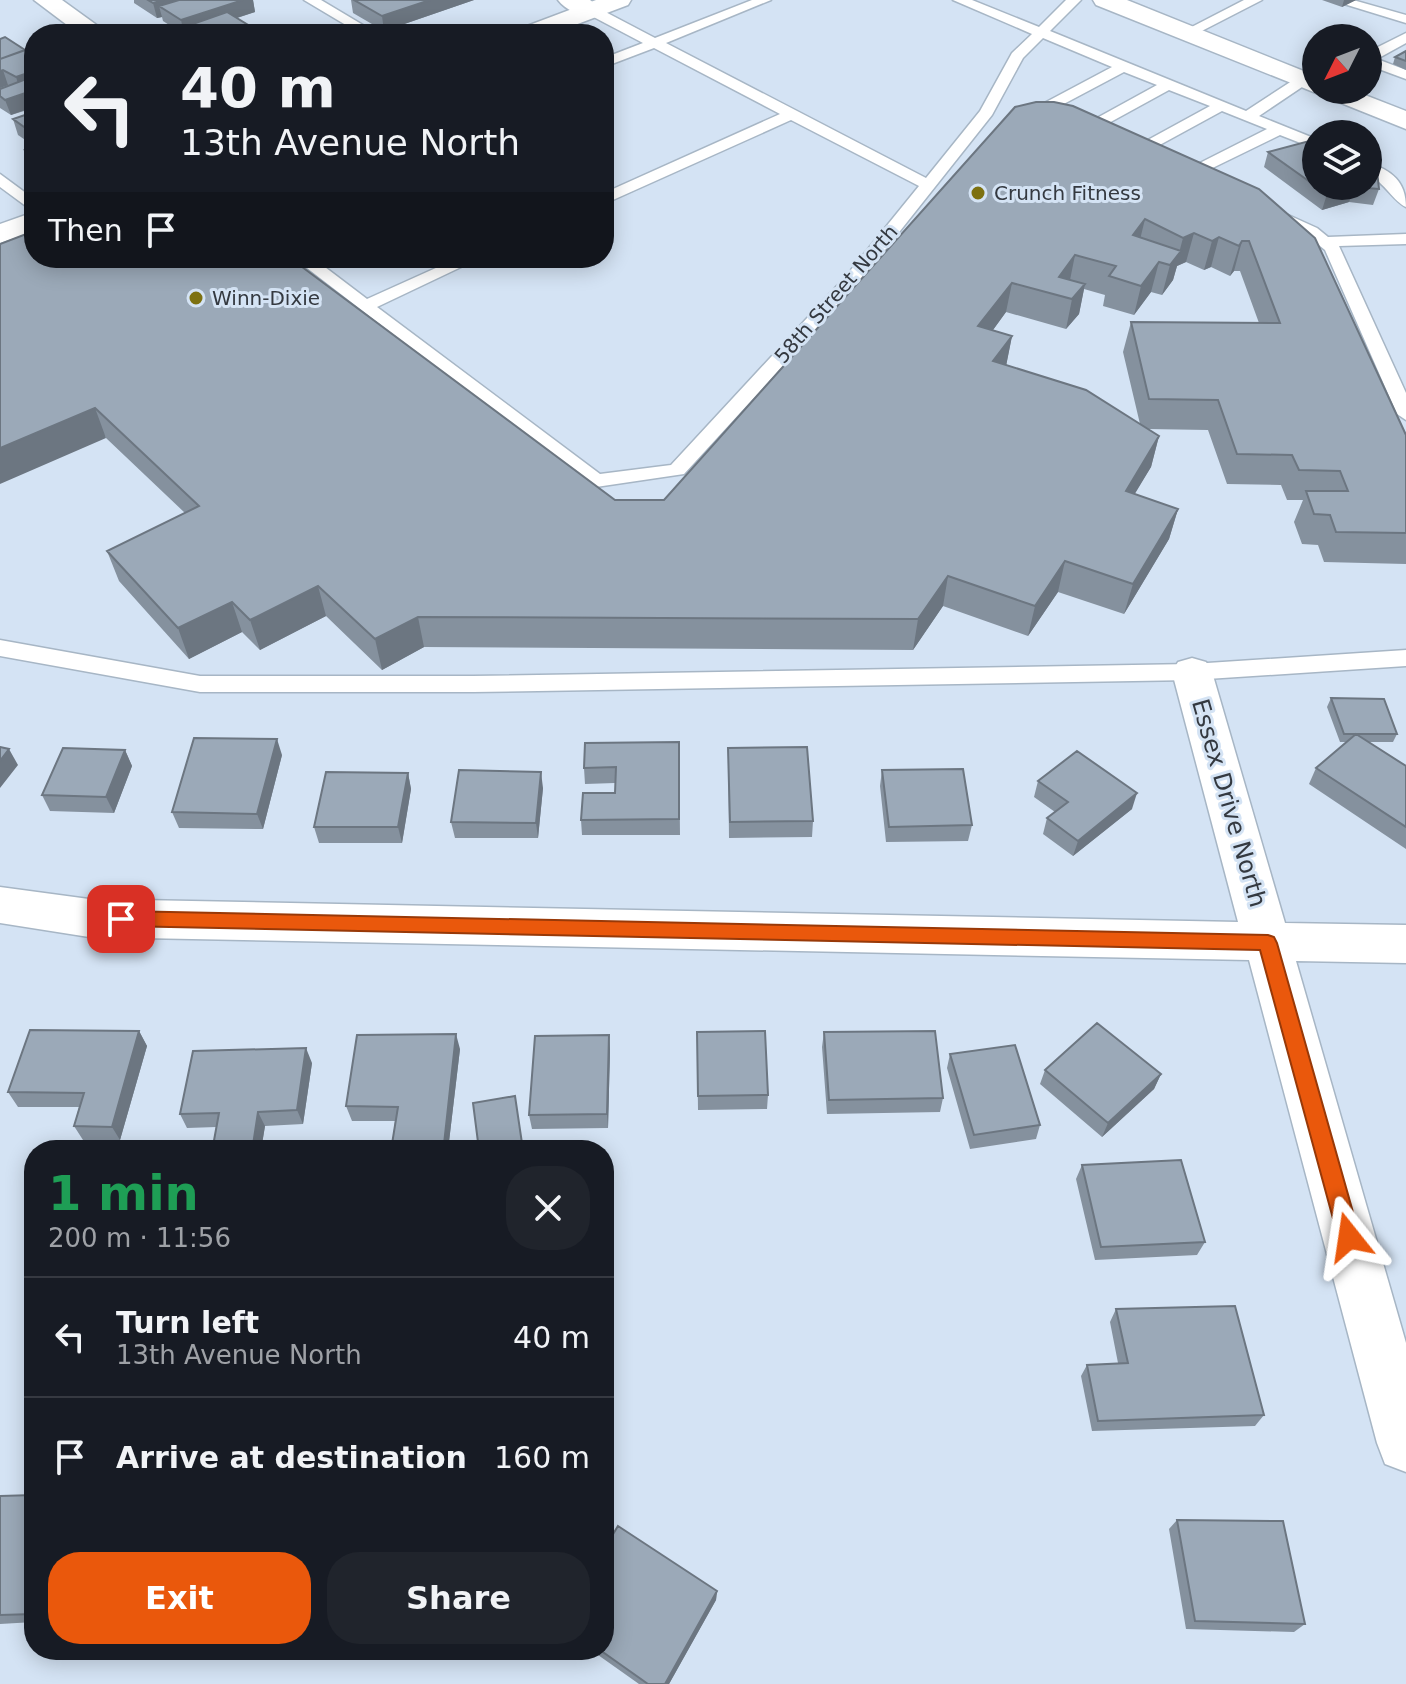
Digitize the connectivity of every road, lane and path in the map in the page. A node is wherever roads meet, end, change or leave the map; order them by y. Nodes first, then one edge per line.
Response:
1 (46, 0) edge
2 (311, 0) edge
3 (619, 0) edge
4 (764, 0) edge
5 (960, 0) edge
6 (1074, 0) edge
7 (1105, 0) edge
8 (1255, 0) edge
9 (1338, 0) edge
10 (1389, 0) edge
11 (580, 5) edge
12 (1406, 6) edge
13 (1406, 19) edge
14 (81, 24) edge
15 (353, 24) edge
16 (546, 24) edge
17 (1041, 33) junction
18 (1187, 33) junction
19 (1406, 37) edge
20 (653, 43) junction
21 (1382, 51) edge
22 (614, 59) edge
23 (1126, 65) junction
24 (1382, 65) edge
25 (1406, 75) edge
26 (1302, 79) edge
27 (1170, 83) junction
28 (1302, 86) edge
29 (1364, 104) edge
30 (1223, 105) junction
31 (987, 112) junction
32 (1025, 112) junction
33 (791, 114) junction
34 (1248, 116) junction
35 (1406, 121) edge
36 (1080, 122) junction
37 (1279, 129) junction
38 (1302, 138) edge
39 (1128, 144) junction
40 (1382, 175) edge
41 (0, 179) edge
42 (928, 185) junction
43 (614, 194) edge
44 (24, 199) edge
45 (1406, 202) edge
46 (1257, 206) edge
47 (24, 225) edge
48 (0, 234) edge
49 (1406, 239) edge
50 (1325, 242) junction
51 (315, 268) edge
52 (450, 268) edge
53 (365, 306) junction
54 (1406, 414) edge
55 (0, 648) edge
56 (1406, 658) edge
57 (1192, 672) junction
58 (0, 905) edge
59 (1268, 943) junction
60 (1406, 944) edge
61 (1406, 1443) edge

1 - 14 street
2 - 15 lane
3 - 11 street
4 - 20 lane
5 - 17 lane
6 - 17 lane, 58th Street North
7 - 18 street
8 - 18 lane
9 - 13 lane
10 - 12 lane
11 - 16 street
11 - 20 lane
17 - 23 lane
17 - 31 lane, 58th Street North
18 - 26 street
19 - 21 lane
20 - 22 lane
20 - 33 lane
23 - 27 lane
23 - 32 lane
24 - 25 lane
27 - 30 lane
27 - 36 lane
28 - 34 lane
29 - 35 street
30 - 34 lane
30 - 39 lane
31 - 32 lane
31 - 42 lane, 58th Street North
32 - 36 lane
33 - 42 lane
33 - 43 lane
34 - 37 lane
36 - 39 lane
37 - 38 lane
37 - 39 lane
40 - 45 lane
41 - 44 lane
42 - 53 lane, 58th Street North
46 - 50 lane
47 - 48 street
49 - 50 lane
50 - 54 lane
51 - 53 lane
52 - 53 lane
55 - 57 lane
56 - 57 lane
57 - 59 street, Essex Drive North
58 - 59 street
59 - 60 street
59 - 61 street, Essex Drive North

